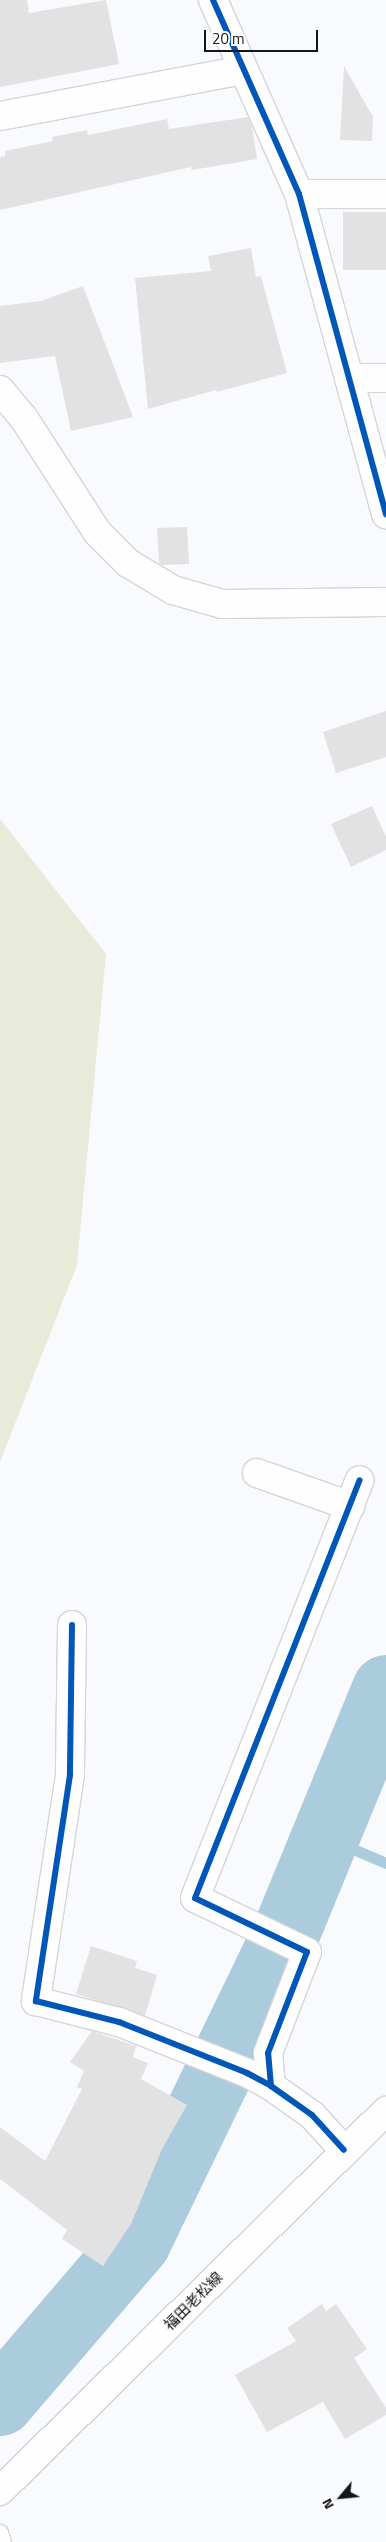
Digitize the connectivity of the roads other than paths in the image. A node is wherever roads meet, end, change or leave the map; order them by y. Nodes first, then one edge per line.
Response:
1 (213, 0) edge
2 (244, 70) junction
3 (0, 116) edge
4 (299, 194) junction
5 (386, 194) edge
6 (349, 378) junction
7 (386, 378) edge
8 (0, 390) edge
9 (386, 514) edge
10 (386, 602) edge
11 (257, 1473) dead end
12 (360, 1480) dead end
13 (350, 1506) junction
14 (72, 1625) dead end
15 (271, 2086) junction
16 (386, 2111) edge
17 (344, 2150) junction
18 (0, 2491) edge
19 (0, 2533) edge
20 (4, 2542) edge

1 - 2 street
2 - 3 street
2 - 4 street
4 - 5 street
4 - 6 street
6 - 7 street
6 - 9 street
8 - 10 street
11 - 13 street
12 - 13 street
13 - 15 street
14 - 15 street
15 - 17 street
16 - 17 street, 福田老松線
17 - 18 street, 福田老松線
19 - 20 lane

